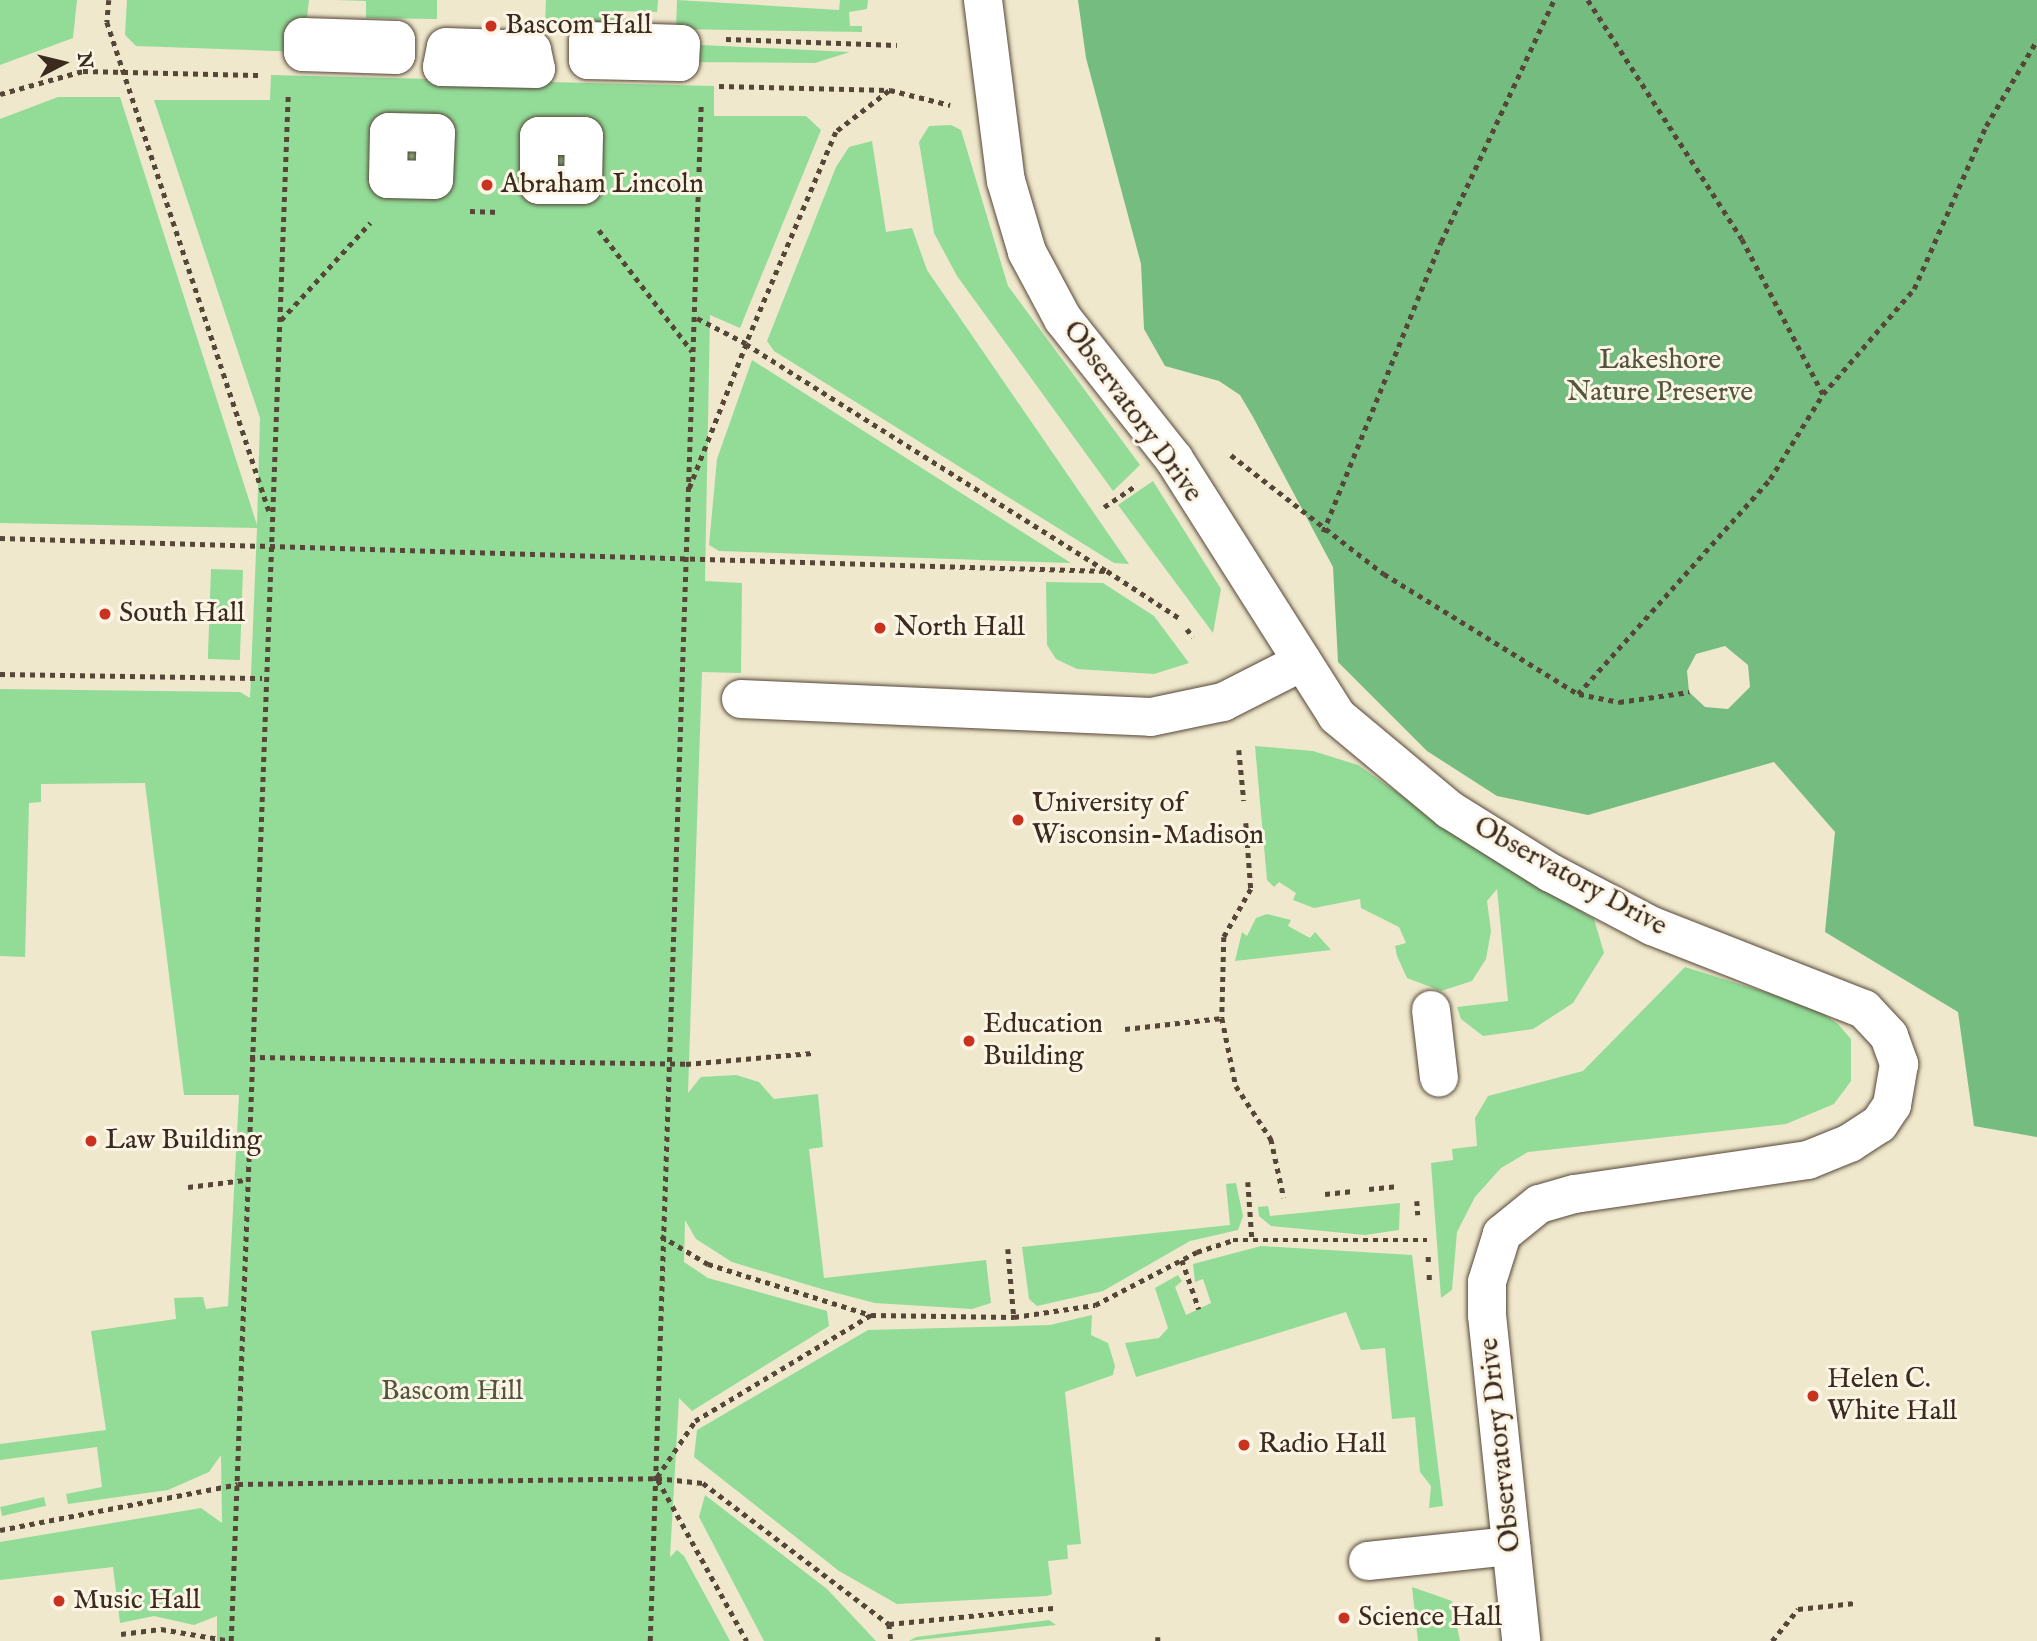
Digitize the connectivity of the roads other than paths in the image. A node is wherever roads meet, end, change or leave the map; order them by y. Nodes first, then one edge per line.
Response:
1 (983, 0) edge
2 (1302, 662) junction
3 (741, 699) dead end
4 (1431, 1010) dead end
5 (1438, 1078) dead end
6 (1511, 1546) junction
7 (1367, 1561) dead end
8 (1521, 1641) edge

1 - 2 street, Observatory Drive
2 - 3 street
2 - 6 street, Observatory Drive
4 - 5 street
6 - 7 street
6 - 8 street, Observatory Drive

